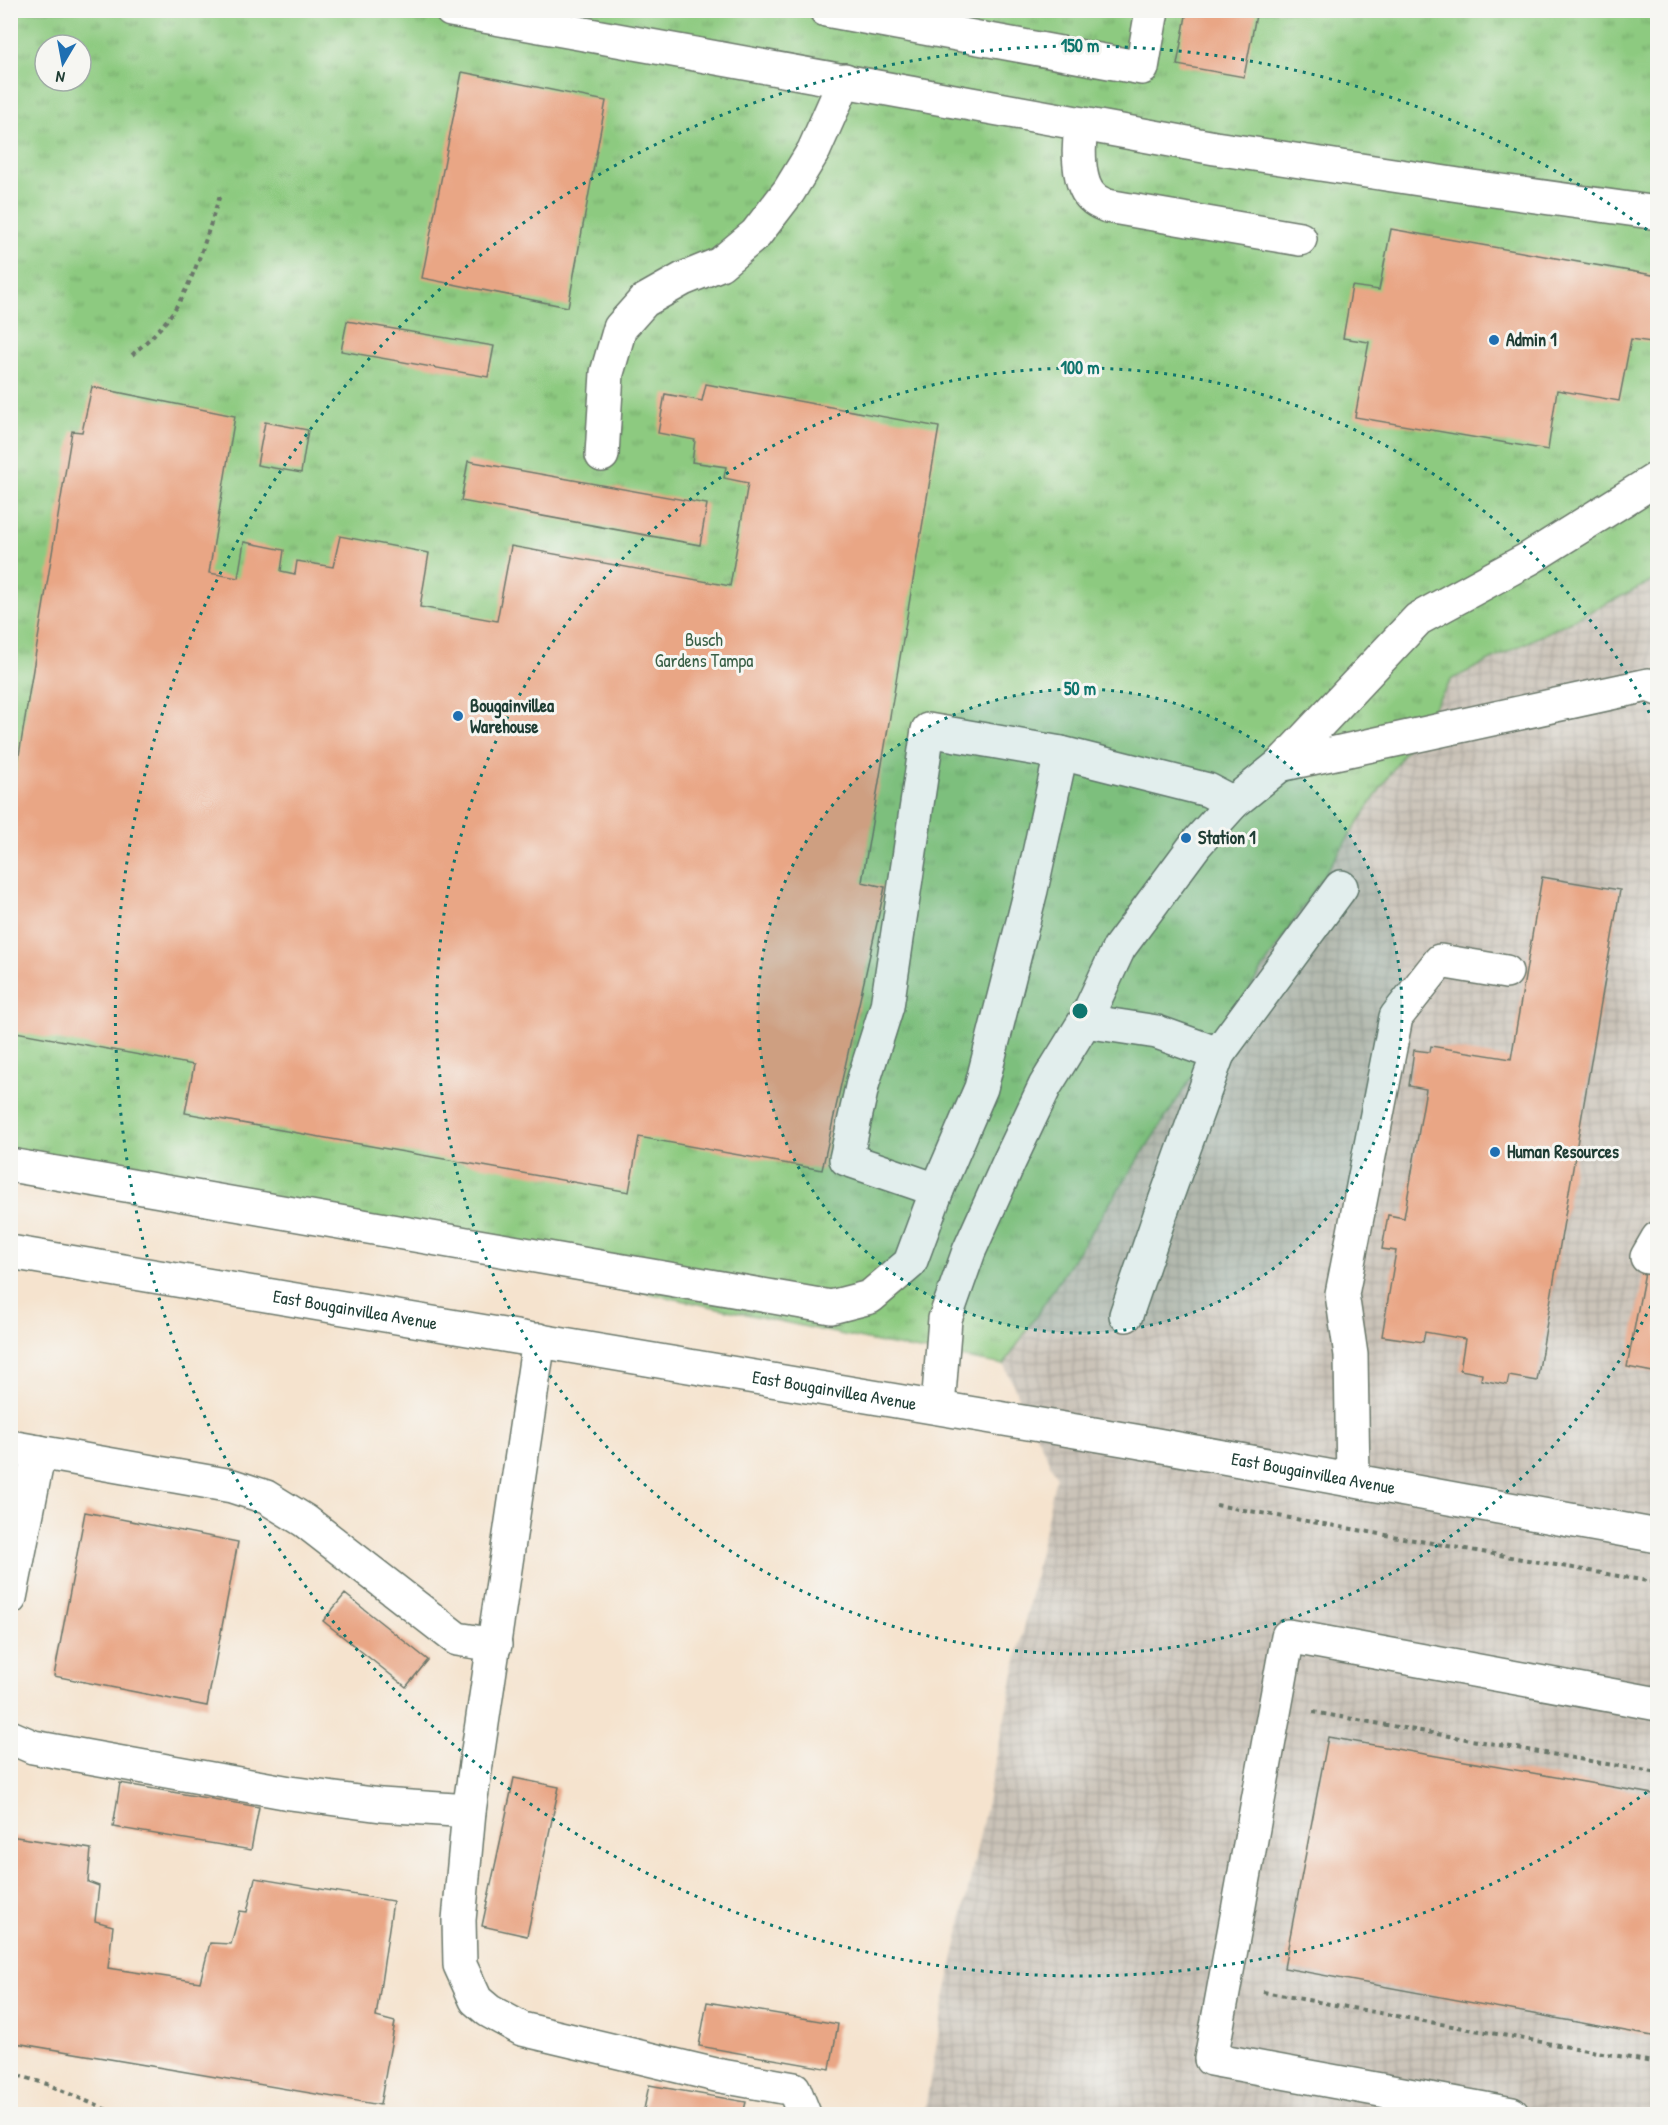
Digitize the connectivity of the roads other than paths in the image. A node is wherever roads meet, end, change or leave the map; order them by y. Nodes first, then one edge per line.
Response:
1 (451, 10) edge
2 (826, 10) edge
3 (1152, 10) edge
4 (844, 80) junction
5 (1082, 124) junction
6 (1658, 213) edge
7 (1300, 239) dead end
8 (602, 455) dead end
9 (1658, 478) edge
10 (1658, 689) edge
11 (1061, 753) junction
12 (1280, 765) junction
13 (1233, 803) junction
14 (1341, 887) dead end
15 (1506, 972) dead end
16 (1085, 1021) junction
17 (1218, 1054) junction
18 (10, 1165) edge
19 (937, 1190) junction
20 (10, 1252) edge
21 (1126, 1315) dead end
22 (539, 1341) junction
23 (938, 1407) junction
24 (25, 1450) edge
25 (1353, 1480) junction
26 (1658, 1536) edge
27 (10, 1598) edge
28 (495, 1646) junction
29 (1658, 1704) edge
30 (10, 1737) edge
31 (469, 1811) junction
32 (804, 2115) edge
33 (1512, 2115) edge

1 - 4 street
2 - 3 street
4 - 5 street
4 - 8 street
5 - 6 street
5 - 7 street
9 - 12 street
10 - 12 street
11 - 13 street
11 - 19 street
11 - 19 street
12 - 13 street
13 - 16 street
14 - 17 street
15 - 25 street
16 - 17 street
16 - 23 street
17 - 21 street
18 - 19 street
20 - 22 street, East Bougainvillea Avenue
22 - 23 street, East Bougainvillea Avenue
22 - 28 street
23 - 25 street, East Bougainvillea Avenue
24 - 27 street
24 - 28 street
25 - 26 street, East Bougainvillea Avenue
28 - 31 street
29 - 33 street
30 - 31 street
31 - 32 street

